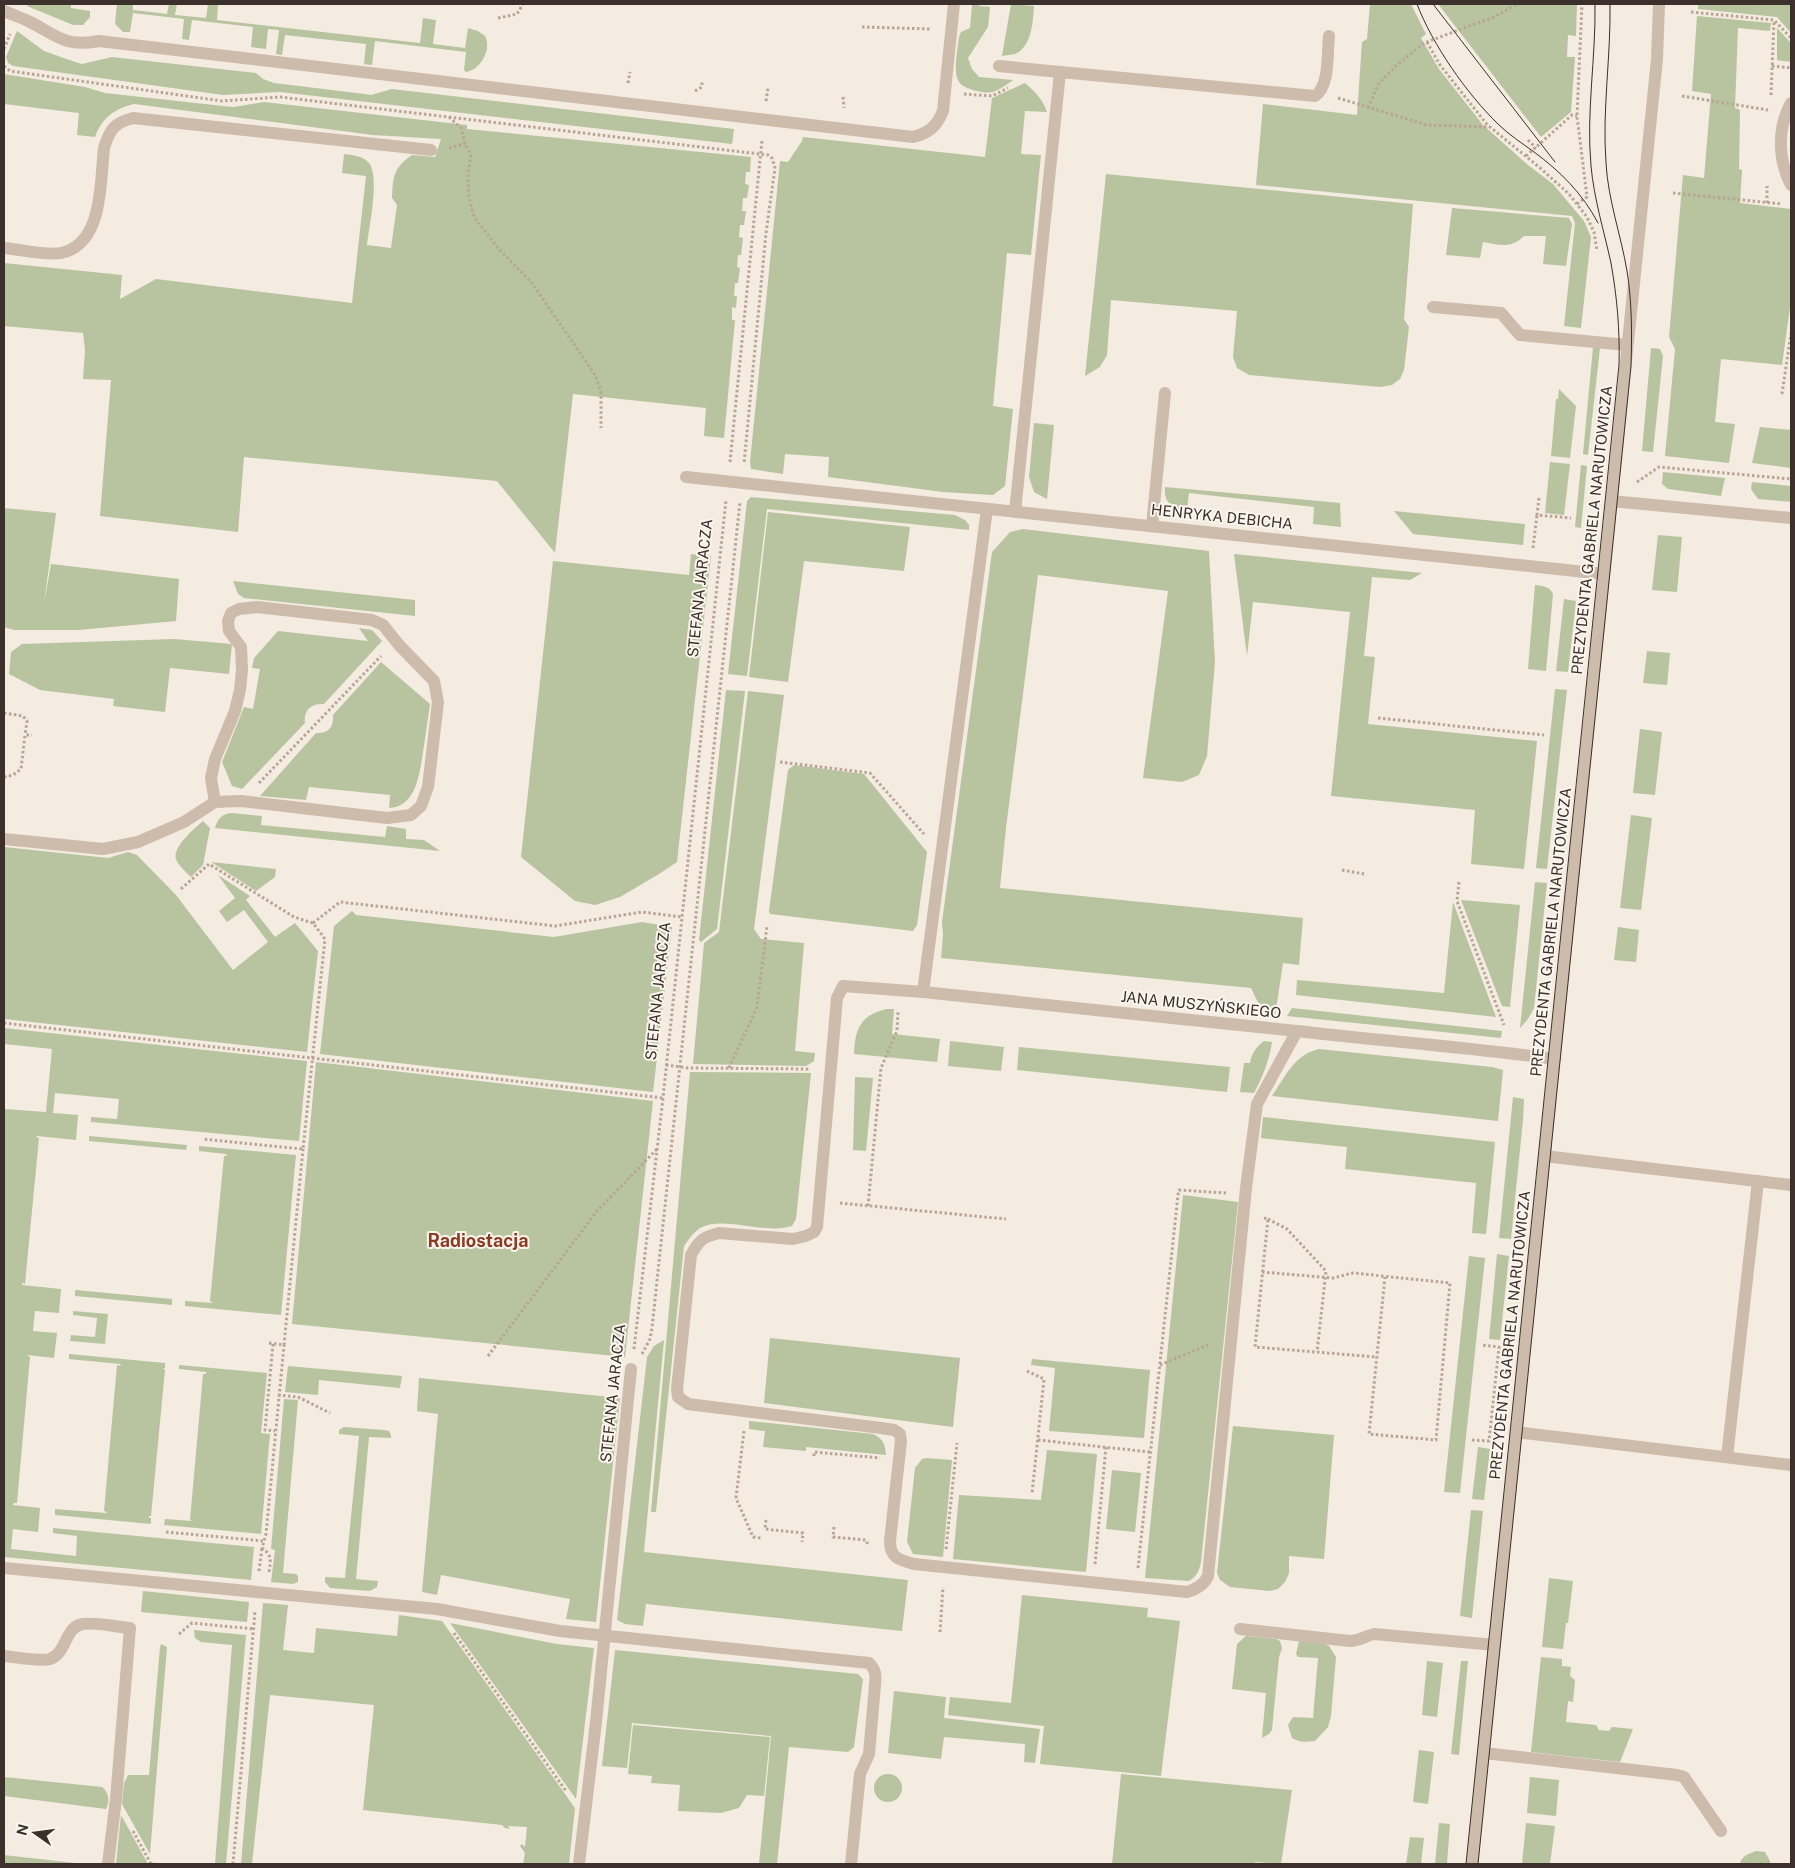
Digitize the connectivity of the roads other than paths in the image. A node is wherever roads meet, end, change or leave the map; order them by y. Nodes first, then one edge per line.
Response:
1 (954, 4) edge
2 (1659, 4) edge
3 (4, 11) edge
4 (1329, 36) dead end
5 (999, 66) dead end
6 (1060, 72) junction
7 (1791, 103) edge
8 (431, 150) dead end
9 (1791, 185) edge
10 (4, 248) edge
11 (1433, 307) dead end
12 (1627, 345) junction
13 (1165, 394) dead end
14 (686, 477) dead end
15 (1611, 501) junction
16 (987, 508) junction
17 (1015, 512) junction
18 (1791, 518) edge
19 (1152, 526) junction
20 (1604, 574) junction
21 (215, 802) junction
22 (4, 839) edge
23 (923, 992) junction
24 (1296, 1031) junction
25 (1554, 1060) junction
26 (1544, 1156) junction
27 (1758, 1181) junction
28 (1791, 1185) edge
29 (631, 1370) road end
30 (1516, 1432) junction
31 (1727, 1457) junction
32 (1791, 1465) edge
33 (4, 1568) edge
34 (1240, 1630) dead end
35 (605, 1636) junction
36 (1494, 1646) junction
37 (4, 1656) edge
38 (1484, 1753) junction
39 (1721, 1831) dead end
40 (108, 1864) edge
41 (579, 1864) edge
42 (851, 1864) edge
43 (1472, 1864) edge

1 - 3 street
2 - 12 street, PREZYDENTA GABRIELA NARUTOWICZA
4 - 6 street
5 - 6 street
6 - 17 street
7 - 9 street
8 - 10 street
11 - 12 street
12 - 15 street, PREZYDENTA GABRIELA NARUTOWICZA
13 - 19 street
14 - 16 street, HENRYKA DEBICHA
15 - 18 street
15 - 20 street, PREZYDENTA GABRIELA NARUTOWICZA
16 - 17 street, HENRYKA DEBICHA
16 - 23 street
17 - 19 street, HENRYKA DEBICHA
19 - 20 street, HENRYKA DEBICHA
20 - 25 street, PREZYDENTA GABRIELA NARUTOWICZA
21 - 21 street
21 - 22 street
23 - 24 street, JANA MUSZYŃSKIEGO
23 - 24 street, JANA MUSZYŃSKIEGO
24 - 25 street, JANA MUSZYŃSKIEGO
25 - 26 street, PREZYDENTA GABRIELA NARUTOWICZA
26 - 27 street
26 - 30 street, PREZYDENTA GABRIELA NARUTOWICZA
27 - 28 street
27 - 31 street
29 - 35 street, STEFANA JARACZA
30 - 31 street
30 - 36 street, PREZYDENTA GABRIELA NARUTOWICZA
31 - 32 street
33 - 35 street
34 - 36 street
35 - 41 street, STEFANA JARACZA
35 - 42 street
36 - 38 street, PREZYDENTA GABRIELA NARUTOWICZA
37 - 40 street
38 - 39 street
38 - 43 street, PREZYDENTA GABRIELA NARUTOWICZA

